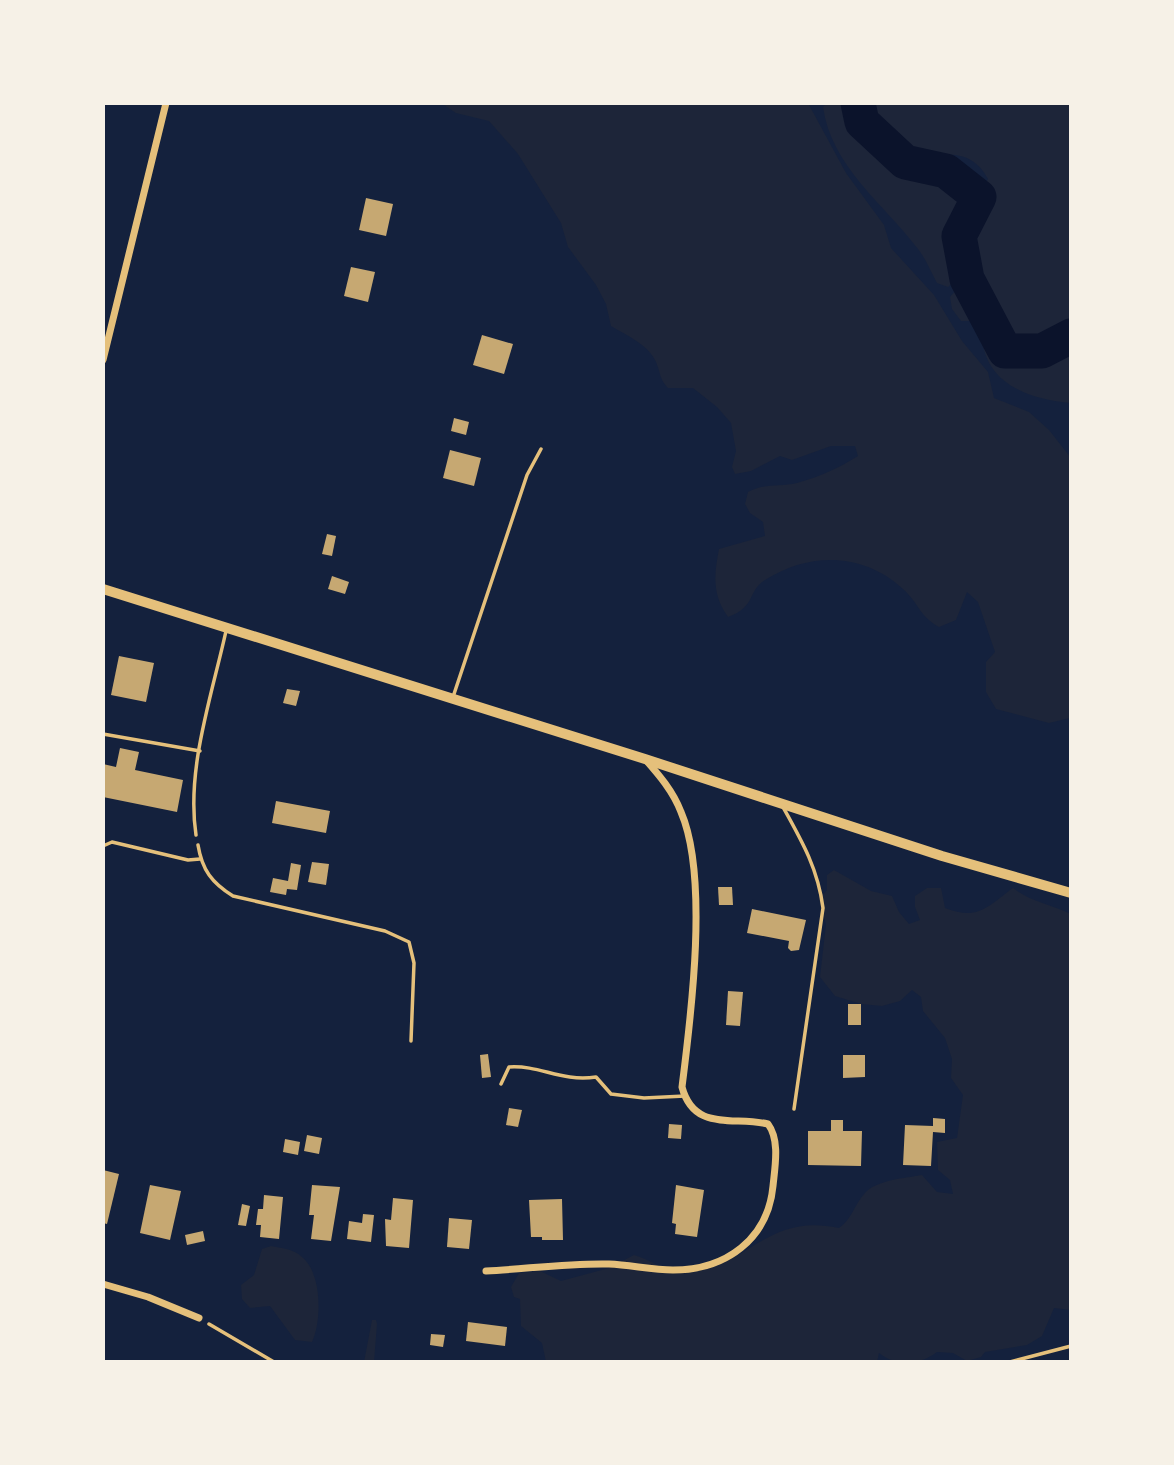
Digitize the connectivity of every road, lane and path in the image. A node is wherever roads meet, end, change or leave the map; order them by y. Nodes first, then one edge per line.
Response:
1 (166, 103) edge
2 (103, 360) edge
3 (541, 449) dead end
4 (103, 589) edge
5 (226, 629) junction
6 (452, 699) junction
7 (103, 734) edge
8 (200, 751) junction
9 (645, 759) junction
10 (782, 805) junction
11 (196, 835) joint
12 (103, 846) edge
13 (200, 859) junction
14 (1071, 893) edge
15 (411, 1041) dead end
16 (501, 1084) dead end
17 (685, 1096) junction
18 (794, 1109) dead end
19 (486, 1271) dead end
20 (103, 1284) edge
21 (199, 1318) joint
22 (1071, 1346) edge
23 (274, 1362) edge
24 (1010, 1362) edge

1 - 2 street
3 - 6 lane
4 - 5 street
5 - 6 street
5 - 8 lane
6 - 9 street
7 - 8 lane
8 - 11 lane
9 - 10 street
9 - 17 street
10 - 14 street
10 - 18 lane
11 - 13 path
12 - 13 path
13 - 15 path
16 - 17 lane
17 - 19 street
20 - 21 street
21 - 23 path
22 - 24 path

